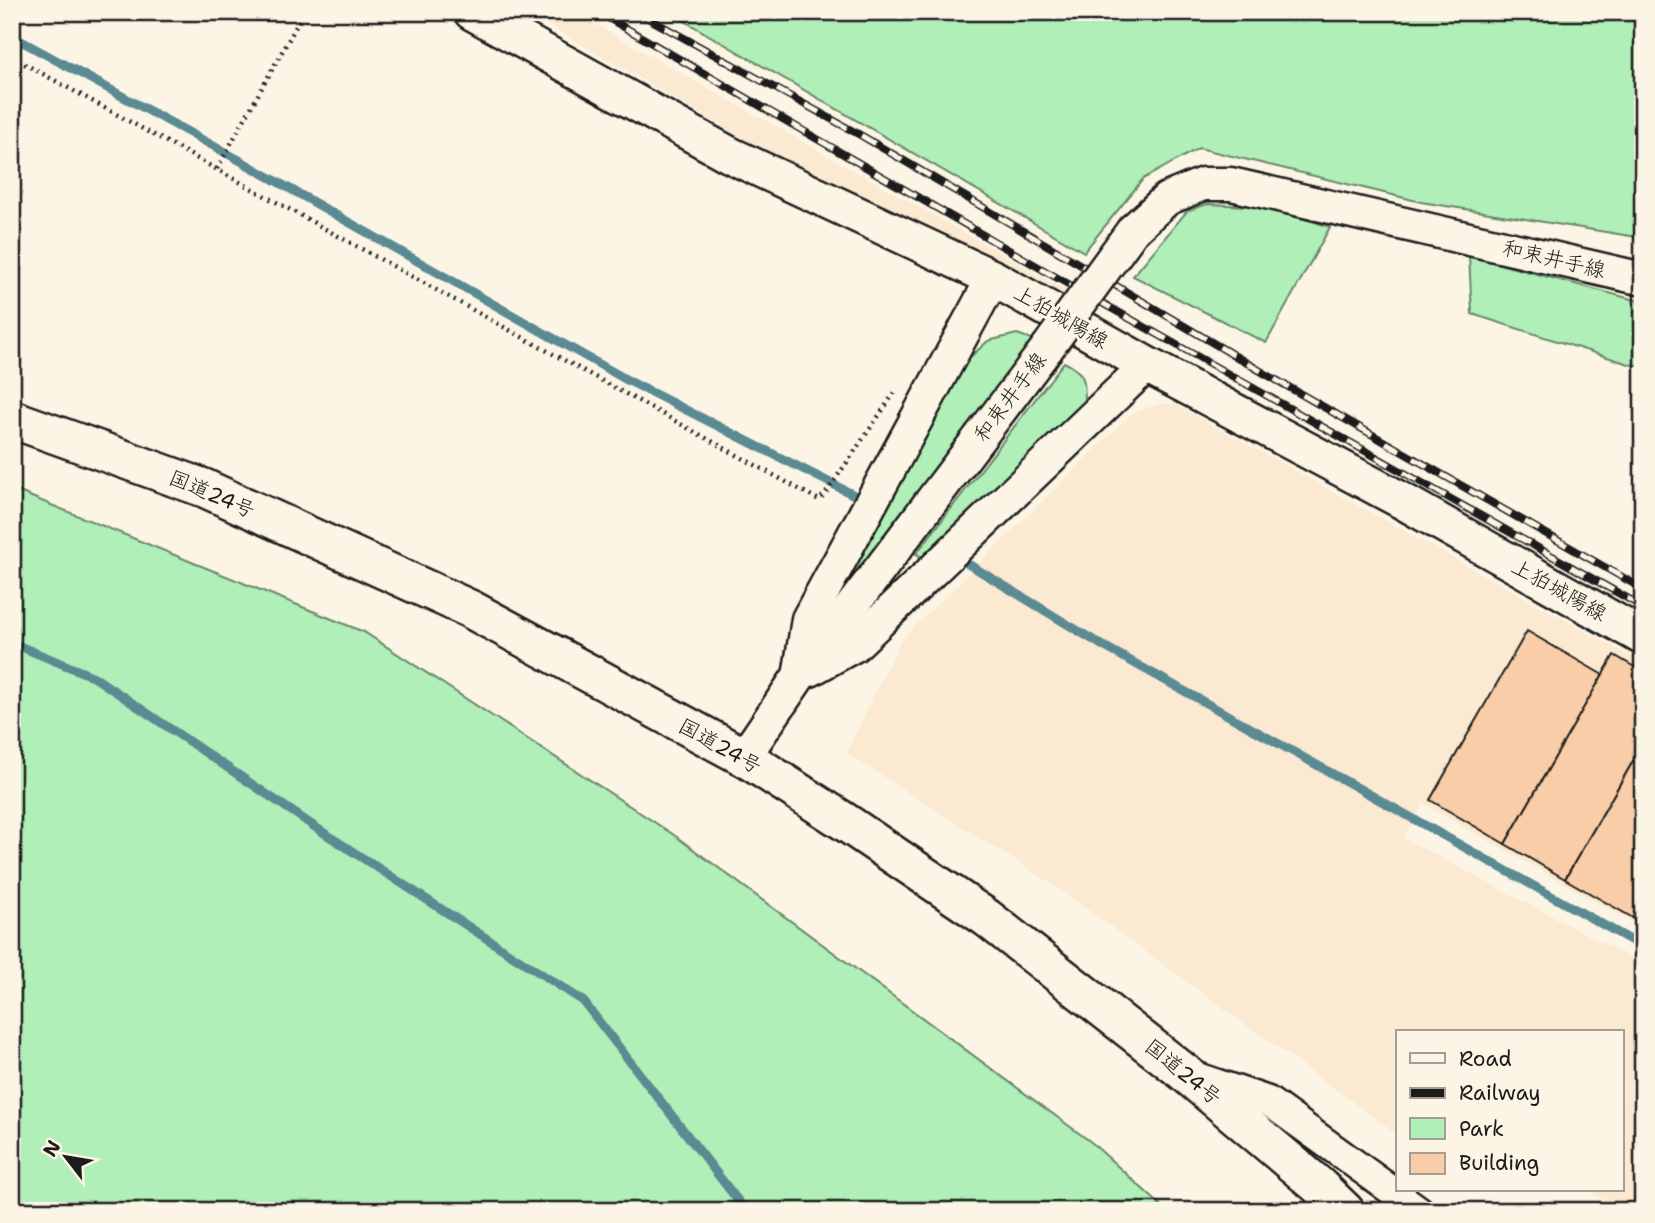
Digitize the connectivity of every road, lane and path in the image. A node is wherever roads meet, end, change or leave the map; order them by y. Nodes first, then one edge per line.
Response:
1 (304, 12) edge
2 (472, 12) edge
3 (12, 57) edge
4 (217, 169) junction
5 (993, 278) junction
6 (1643, 279) edge
7 (1147, 365) junction
8 (12, 419) edge
9 (836, 477) dead end
10 (1643, 637) edge
11 (799, 676) junction
12 (744, 757) junction
13 (1185, 1073) junction
14 (1345, 1211) edge
15 (1420, 1211) edge

1 - 4 path
2 - 5 main road, 上狛城陽線
3 - 4 path
4 - 9 path
5 - 7 main road, 上狛城陽線
5 - 11 main road
6 - 11 main road, 和束井手線, bridge
7 - 10 main road, 上狛城陽線
7 - 11 main road
8 - 12 highway, 国道24号
11 - 12 main road, 和束井手線
12 - 13 highway, 国道24号
13 - 14 highway, 国道24号
13 - 15 street

